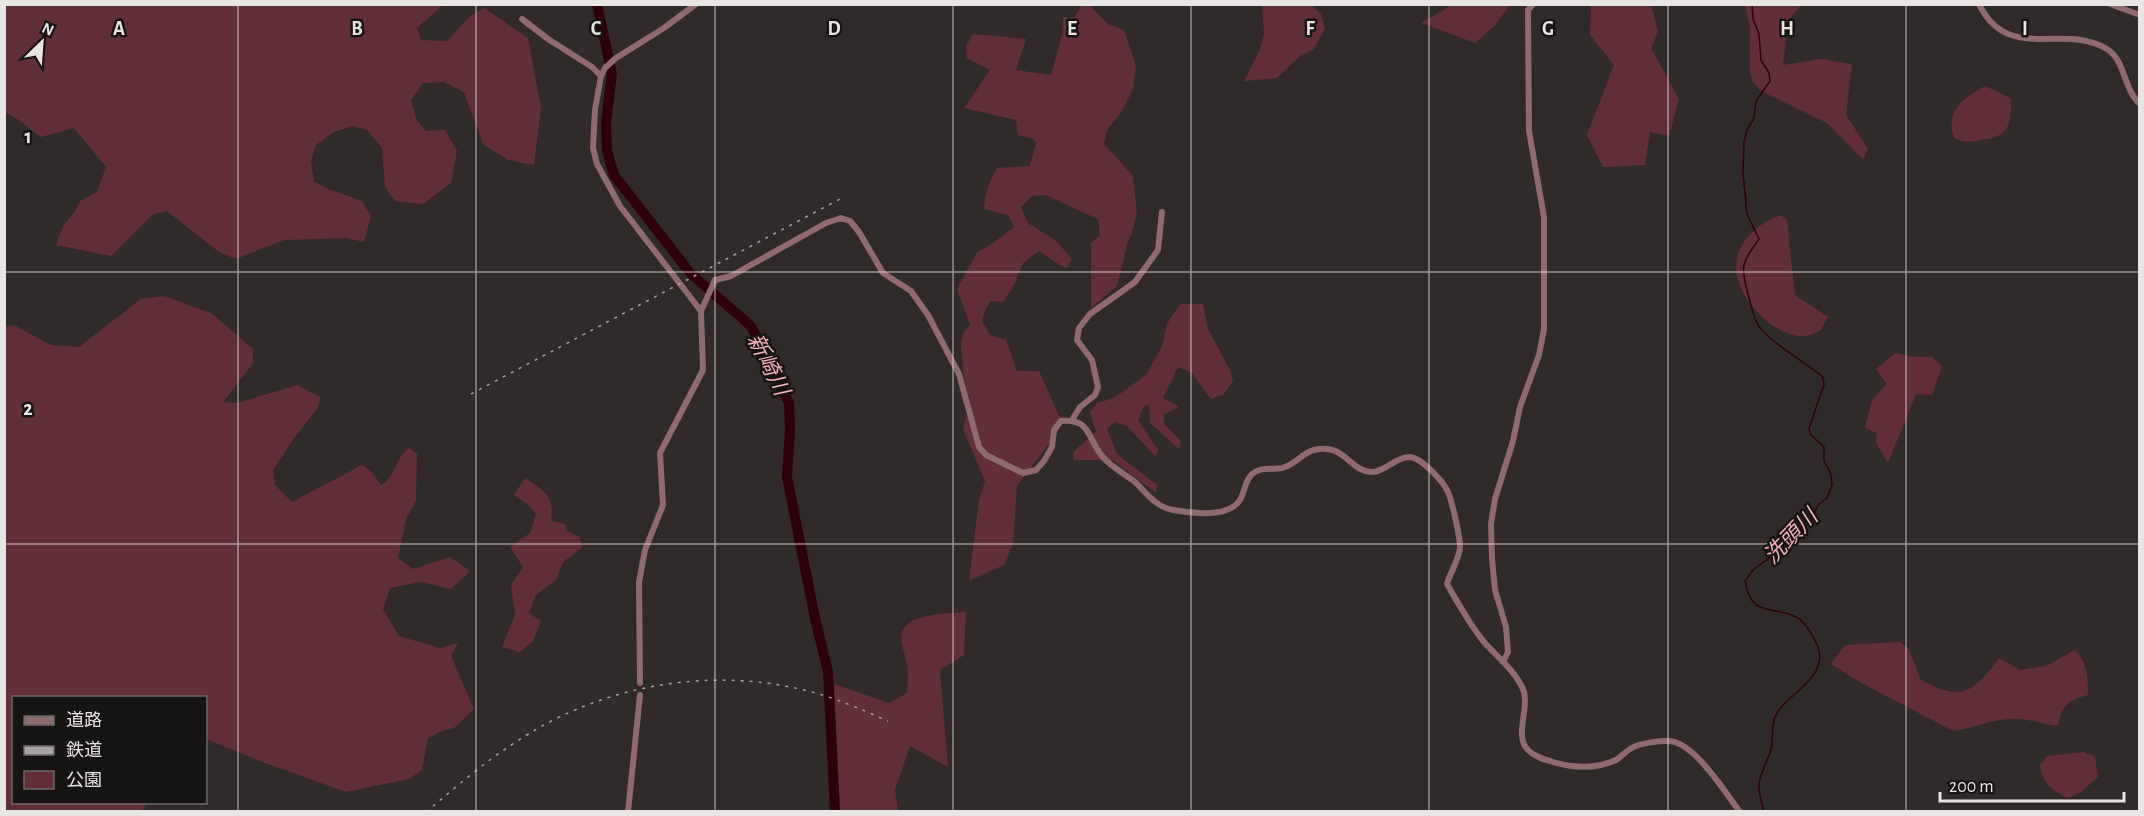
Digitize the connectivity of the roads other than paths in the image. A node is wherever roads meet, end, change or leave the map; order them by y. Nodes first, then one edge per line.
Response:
1 (696, 4) edge
2 (1533, 4) edge
3 (1979, 4) edge
4 (2110, 4) edge
5 (2139, 15) edge
6 (522, 19) dead end
7 (601, 76) junction
8 (2139, 104) edge
9 (1162, 212) dead end
10 (701, 311) junction
11 (1072, 420) junction
12 (1503, 662) junction
13 (640, 682) dead end
14 (640, 695) dead end
15 (628, 811) edge
16 (1740, 812) edge

1 - 7 street
2 - 12 street
3 - 8 street
4 - 5 street
6 - 7 street
7 - 10 street
9 - 11 street
10 - 11 street
10 - 13 street
11 - 12 street
12 - 16 street
14 - 15 street

